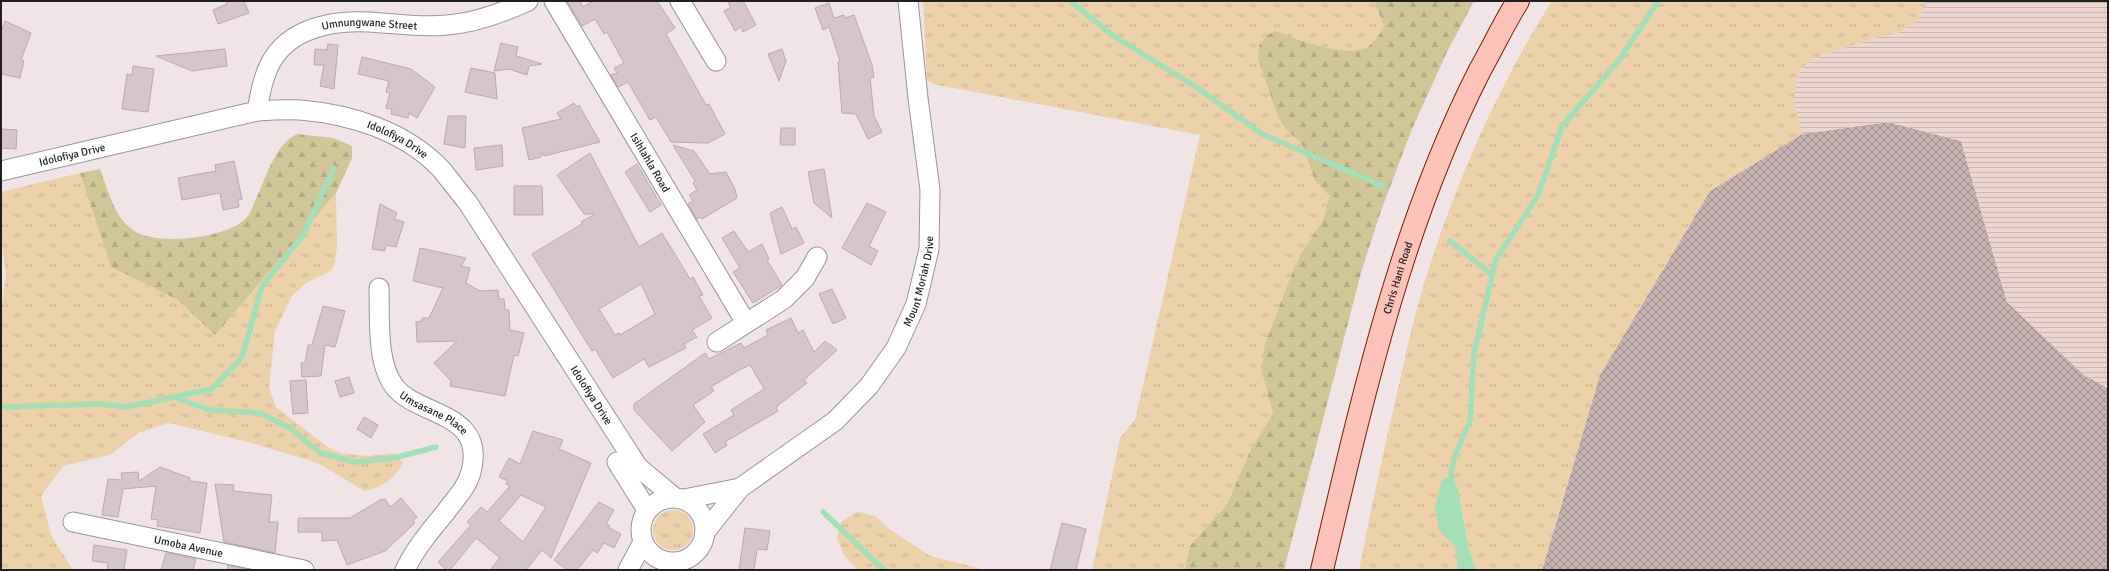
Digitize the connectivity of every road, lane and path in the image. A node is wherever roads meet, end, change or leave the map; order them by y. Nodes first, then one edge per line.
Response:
1 (528, 1) edge
2 (554, 1) edge
3 (680, 1) edge
4 (908, 1) edge
5 (1518, 1) edge
6 (716, 61) dead end
7 (257, 111) junction
8 (1, 172) edge
9 (817, 257) dead end
10 (379, 288) dead end
11 (746, 323) junction
12 (717, 342) dead end
13 (638, 467) junction
14 (740, 488) junction
15 (679, 498) junction
16 (647, 510) junction
17 (73, 522) dead end
18 (705, 532) junction
19 (648, 549) junction
20 (304, 570) edge
21 (405, 570) edge
22 (628, 570) edge
23 (632, 570) edge
24 (1322, 570) edge

1 - 7 street, Umnungwane Street
2 - 11 street, Isihlahla Road
3 - 6 street
4 - 14 street, Mount Moriah Drive
5 - 24 main road, Chris Hani Road
7 - 8 street, Idolofiya Drive
7 - 13 street, Idolofiya Drive
9 - 11 street
10 - 21 street, Umsasane Place
11 - 12 street
13 - 15 street, Idolofiya Drive
13 - 16 street, Idolofiya Drive
14 - 15 street, Mount Moriah Drive
14 - 18 street, Mount Moriah Drive
15 - 16 street, Mount Moriah Drive
15 - 18 street
16 - 19 street
17 - 20 street, Umoba Avenue
18 - 19 street, Mount Moriah Drive
19 - 22 street
19 - 23 street

